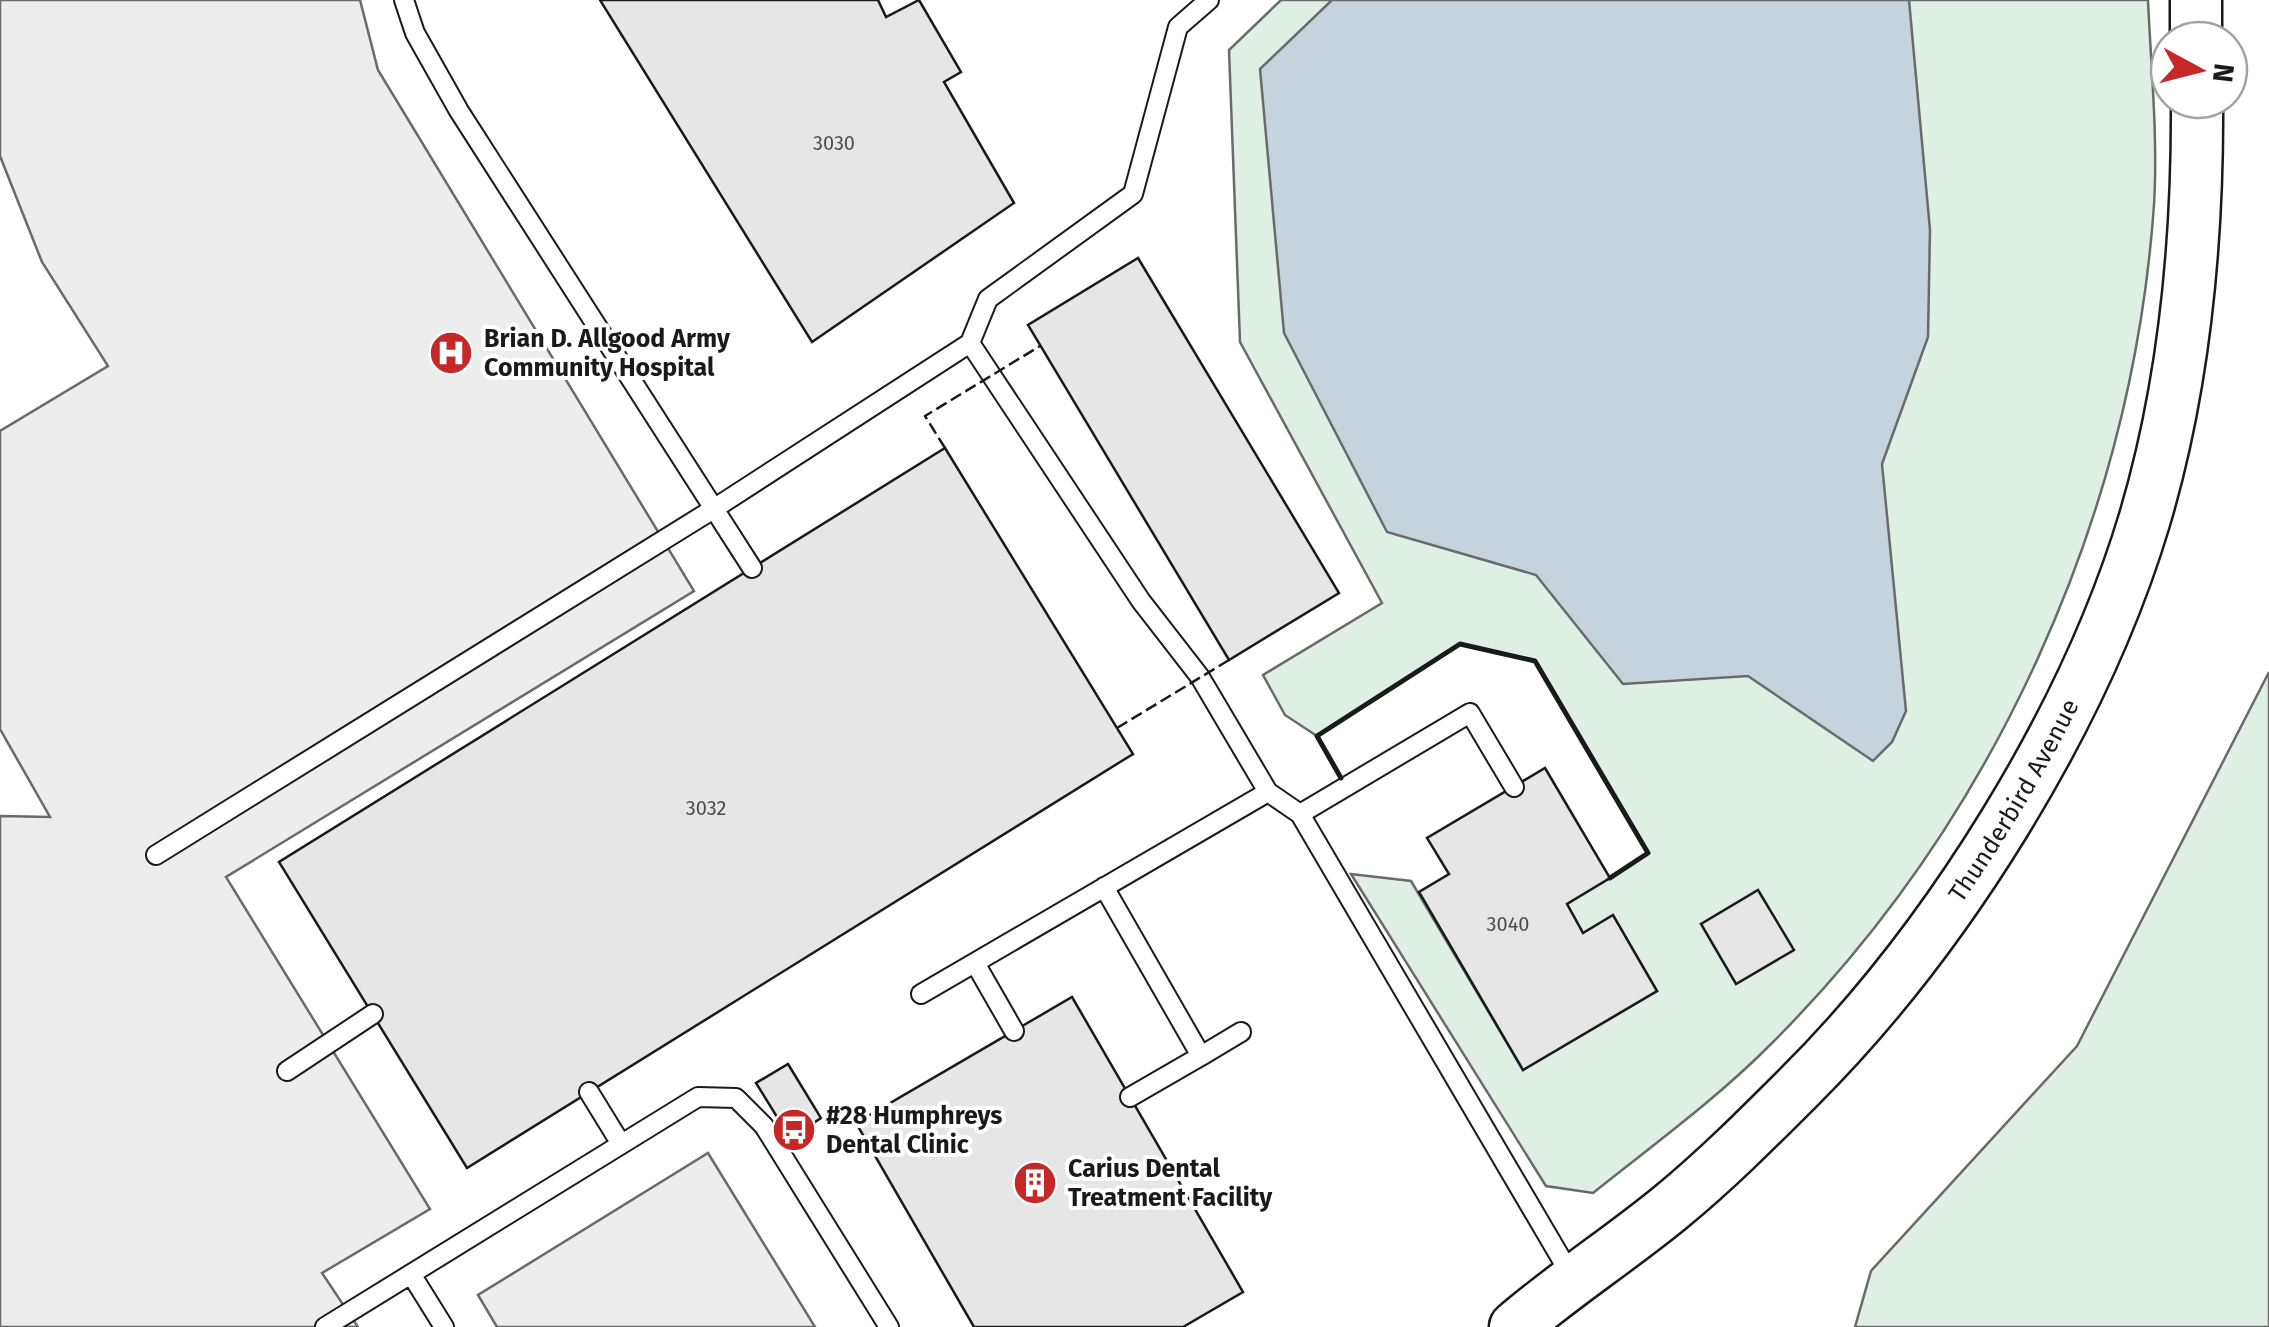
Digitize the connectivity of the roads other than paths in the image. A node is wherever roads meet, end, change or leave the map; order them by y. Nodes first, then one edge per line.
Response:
1 (404, 0) edge
2 (1210, 0) edge
3 (2197, 120) edge
4 (970, 343) junction
5 (715, 508) junction
6 (752, 568) dead end
7 (1514, 787) dead end
8 (1268, 792) junction
9 (1300, 814) junction
10 (156, 856) dead end
11 (1104, 888) junction
12 (975, 963) junction
13 (922, 994) dead end
14 (373, 1014) dead end
15 (1014, 1030) dead end
16 (1241, 1032) dead end
17 (1200, 1056) junction
18 (287, 1070) dead end
19 (589, 1092) dead end
20 (1130, 1097) dead end
21 (622, 1144) junction
22 (412, 1274) junction
23 (1572, 1278) junction
24 (326, 1327) edge
25 (444, 1327) edge
26 (889, 1327) edge
27 (1515, 1327) edge

1 - 5 lane
2 - 4 lane
3 - 23 main road, Thunderbird Avenue
4 - 5 lane
4 - 8 lane
5 - 6 lane
5 - 10 lane
7 - 9 lane
8 - 9 lane
8 - 11 lane
9 - 23 lane
11 - 12 lane
11 - 17 lane
12 - 13 lane
12 - 15 lane
14 - 18 lane
16 - 17 lane
17 - 20 lane
19 - 21 lane
21 - 22 lane
21 - 26 lane
22 - 24 lane
22 - 25 lane
23 - 27 main road, Thunderbird Avenue

